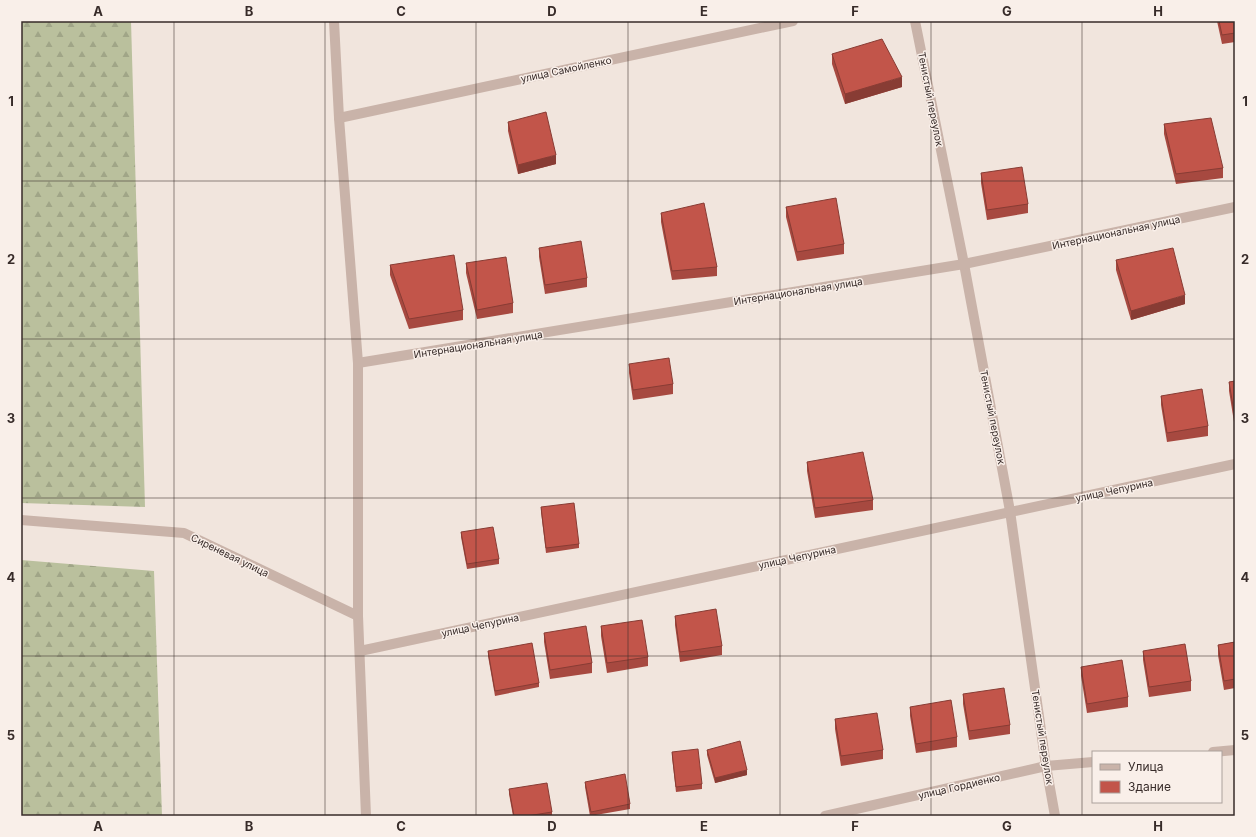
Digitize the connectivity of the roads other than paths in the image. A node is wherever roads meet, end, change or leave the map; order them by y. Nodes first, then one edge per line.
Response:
1 (334, 21) edge
2 (793, 21) edge
3 (915, 21) edge
4 (339, 118) junction
5 (1235, 207) edge
6 (964, 264) junction
7 (358, 364) junction
8 (1235, 464) edge
9 (1010, 511) junction
10 (21, 520) edge
11 (358, 616) junction
12 (360, 651) junction
13 (1235, 750) edge
14 (1222, 751) edge
15 (1092, 762) edge
16 (1046, 766) junction
17 (366, 816) edge
18 (825, 816) edge
19 (1055, 816) edge

1 - 4 street
2 - 4 street, улица Самойленко
3 - 6 street, Тенистый переулок
4 - 7 street
5 - 6 street, Интернациональная улица
6 - 7 street, Интернациональная улица
6 - 9 street, Тенистый переулок
7 - 11 street
8 - 9 street, улица Чепурина
9 - 12 street, улица Чепурина
9 - 16 street, Тенистый переулок
10 - 11 street, Сиреневая улица
11 - 12 street
12 - 17 street
13 - 14 street
15 - 16 street, улица Гордиенко
16 - 18 street, улица Гордиенко
16 - 19 street, Тенистый переулок

